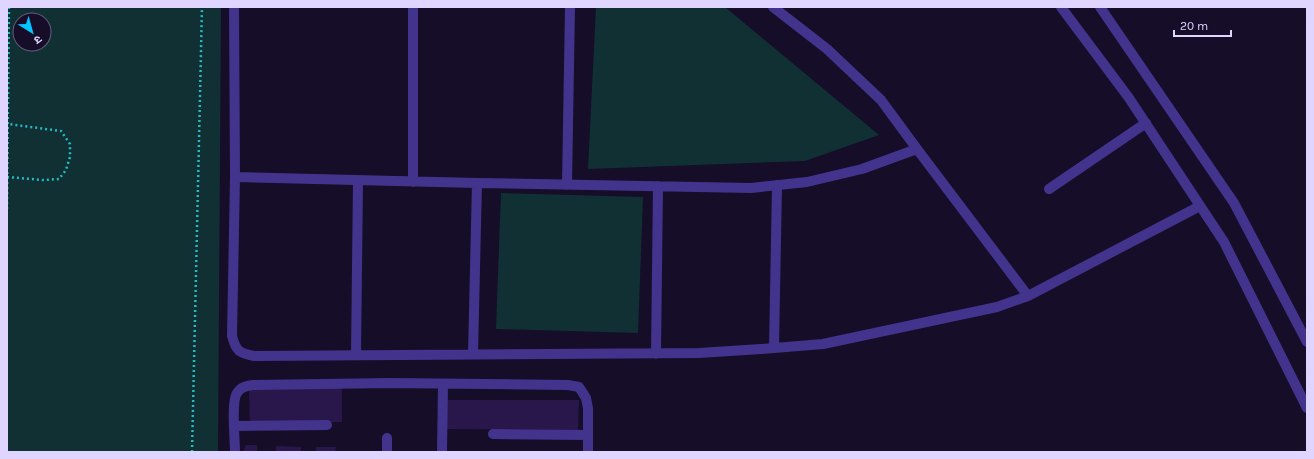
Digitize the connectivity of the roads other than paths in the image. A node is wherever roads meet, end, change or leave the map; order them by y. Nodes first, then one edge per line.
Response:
1 (234, 7) edge
2 (412, 7) edge
3 (570, 7) edge
4 (773, 7) edge
5 (1061, 7) edge
6 (1100, 7) edge
7 (1146, 124) junction
8 (917, 149) junction
9 (235, 178) junction
10 (358, 180) junction
11 (413, 182) junction
12 (477, 183) junction
13 (567, 185) junction
14 (778, 185) junction
15 (658, 186) junction
16 (1050, 189) dead end
17 (1200, 206) junction
18 (1028, 296) junction
19 (1307, 342) edge
20 (774, 348) junction
21 (473, 354) junction
22 (656, 354) junction
23 (356, 355) junction
24 (443, 384) junction
25 (1307, 408) edge
26 (327, 425) dead end
27 (234, 426) junction
28 (493, 434) dead end
29 (588, 435) junction
30 (387, 438) dead end
31 (235, 452) edge
32 (387, 452) edge
33 (442, 452) edge
34 (588, 452) edge

1 - 9 street
2 - 11 street
3 - 13 street
4 - 8 street
5 - 7 street
6 - 19 street
7 - 16 street
7 - 17 street
8 - 14 street
8 - 18 street
9 - 10 street
9 - 23 street
10 - 11 street
10 - 23 street
11 - 12 street
12 - 13 street
12 - 21 street
13 - 15 street
14 - 15 street
14 - 20 street
15 - 22 street
17 - 18 street
17 - 25 street
18 - 20 street
20 - 22 street
21 - 22 street
21 - 23 street
24 - 27 street
24 - 29 street
24 - 33 street
26 - 27 street
27 - 31 street
28 - 29 street
29 - 34 street
30 - 32 street

